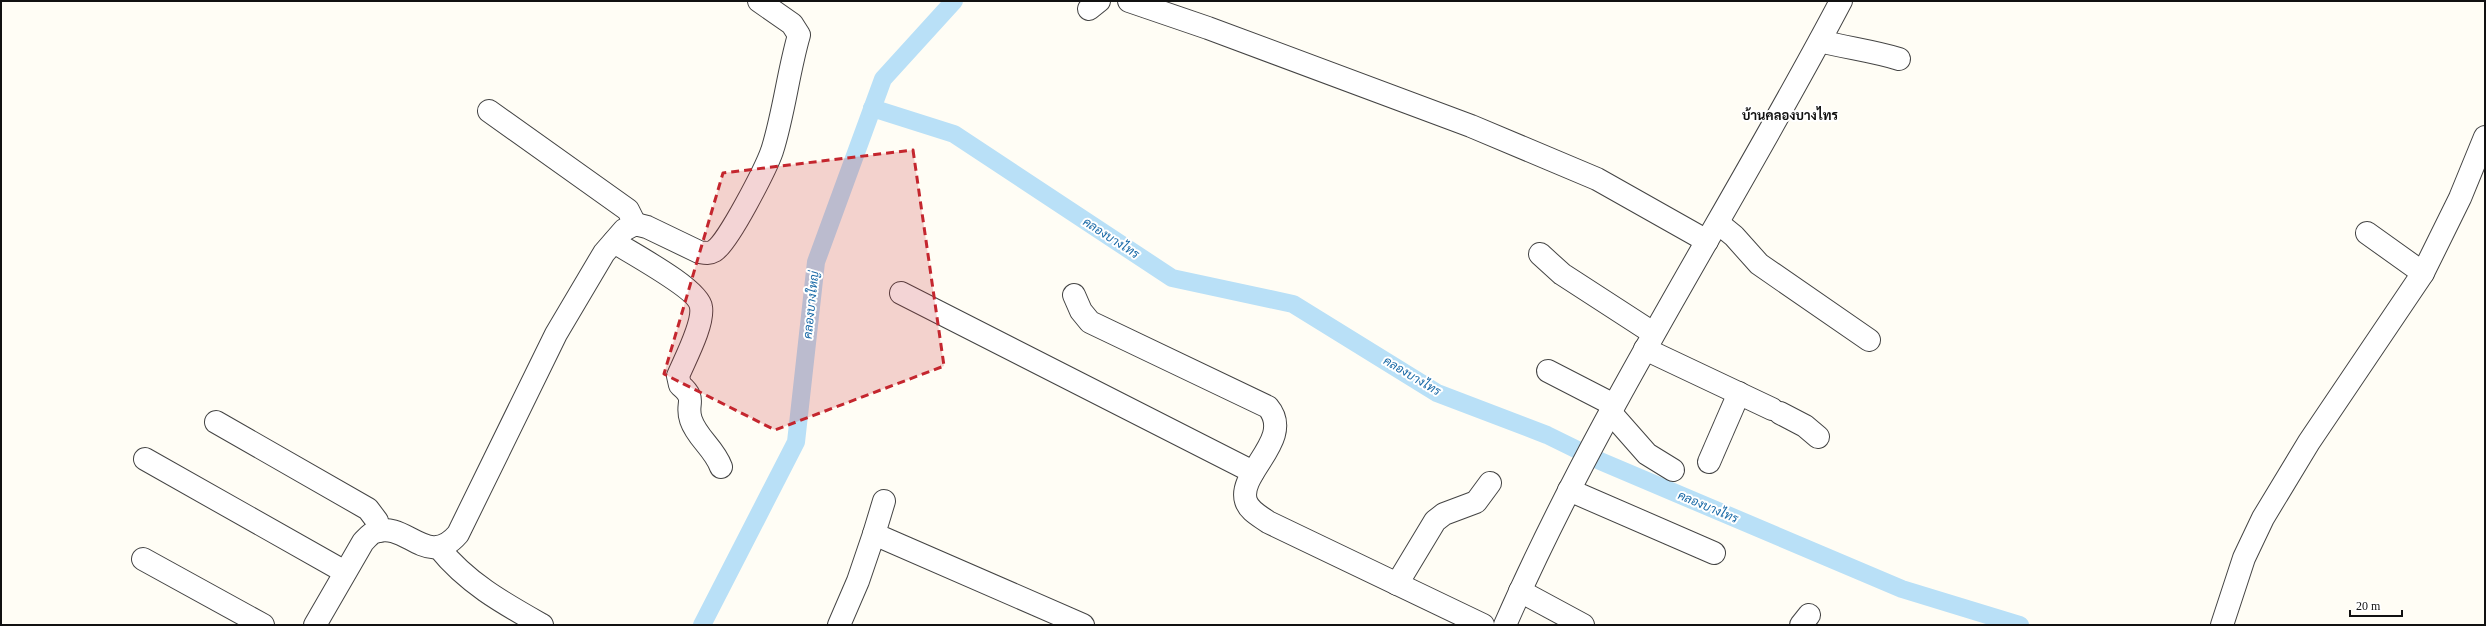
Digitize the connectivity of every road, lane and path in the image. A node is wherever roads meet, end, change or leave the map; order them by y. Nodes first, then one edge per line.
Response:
1 (759, 1) edge
2 (1129, 1) edge
3 (1841, 1) edge
4 (1820, 41) junction
5 (1899, 59) dead end
6 (489, 111) dead end
7 (2485, 137) edge
8 (635, 224) junction
9 (1712, 232) junction
10 (2367, 233) dead end
11 (614, 242) junction
12 (1540, 254) dead end
13 (2423, 273) junction
14 (902, 293) dead end
15 (1074, 295) dead end
16 (1869, 340) dead end
17 (1649, 341) junction
18 (1548, 371) dead end
19 (1739, 393) junction
20 (1608, 416) junction
21 (216, 422) dead end
22 (1818, 437) dead end
23 (145, 459) dead end
24 (1709, 462) dead end
25 (721, 467) dead end
26 (1673, 470) dead end
27 (1253, 472) junction
28 (1490, 483) dead end
29 (1573, 483) junction
30 (884, 501) dead end
31 (380, 531) junction
32 (874, 534) junction
33 (439, 548) junction
34 (1714, 553) dead end
35 (143, 560) dead end
36 (345, 572) junction
37 (1397, 584) junction
38 (1520, 591) junction
39 (263, 625) edge
40 (314, 625) edge
41 (542, 625) edge
42 (839, 625) edge
43 (1083, 625) edge
44 (1483, 625) edge
45 (1504, 625) edge
46 (1584, 625) edge
47 (2222, 625) edge

1 - 8 street
2 - 9 street
3 - 4 street
4 - 5 street
4 - 9 street
6 - 8 street
7 - 13 street
8 - 11 street
9 - 16 street
9 - 17 street
10 - 13 street
11 - 25 street
11 - 33 street
12 - 17 street
13 - 47 street
14 - 27 street
15 - 27 street
17 - 19 street
17 - 20 street
18 - 20 street
19 - 22 street
19 - 24 street
20 - 26 street
20 - 29 street
21 - 31 street
23 - 36 street
27 - 37 street
28 - 37 street
29 - 34 street
29 - 38 street
30 - 32 street
31 - 33 street
31 - 36 street
32 - 42 street
32 - 43 street
33 - 41 street
35 - 39 street
36 - 40 street
37 - 44 street
38 - 45 street
38 - 46 street

